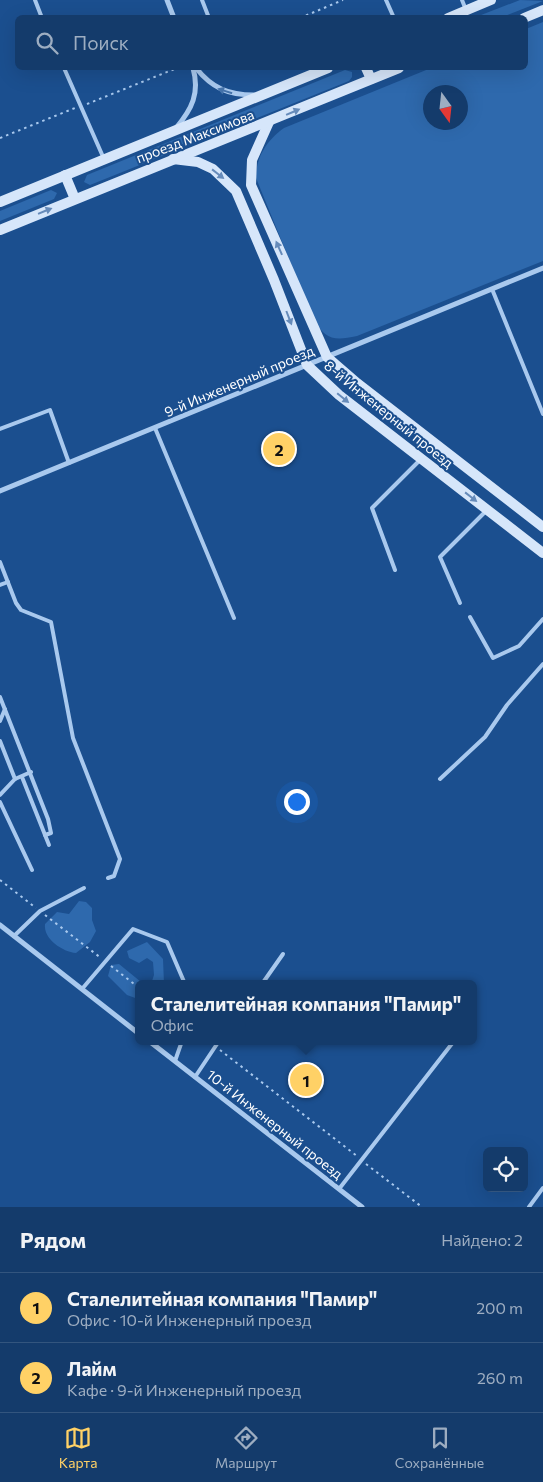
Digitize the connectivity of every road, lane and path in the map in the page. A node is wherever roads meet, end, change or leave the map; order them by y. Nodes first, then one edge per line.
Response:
1 (35, 0) edge
2 (167, 0) edge
3 (202, 0) edge
4 (343, 0) edge
5 (386, 0) edge
6 (491, 0) edge
7 (464, 5) edge
8 (543, 10) edge
9 (41, 15) edge
10 (173, 15) edge
11 (208, 15) edge
12 (307, 15) edge
13 (393, 15) edge
14 (452, 15) edge
15 (528, 16) edge
16 (65, 70) edge
17 (172, 70) edge
18 (195, 70) edge
19 (197, 70) edge
20 (323, 70) edge
21 (367, 70) edge
22 (394, 70) edge
23 (371, 79) junction
24 (262, 94) junction
25 (80, 106) junction
26 (269, 122) junction
27 (172, 132) junction
28 (0, 138) edge
29 (104, 159) junction
30 (173, 159) junction
31 (65, 175) junction
32 (75, 199) junction
33 (0, 202) edge
34 (0, 230) edge
35 (543, 268) edge
36 (492, 289) junction
37 (327, 356) junction
38 (307, 365) junction
39 (543, 414) edge
40 (154, 428) junction
41 (0, 429) edge
42 (421, 459) junction
43 (69, 463) junction
44 (0, 491) edge
45 (487, 510) junction
46 (543, 527) edge
47 (543, 553) edge
48 (0, 562) edge
49 (395, 570) dead end
50 (8, 582) junction
51 (0, 585) edge
52 (460, 603) dead end
53 (470, 617) dead end
54 (234, 618) dead end
55 (543, 619) edge
56 (543, 664) edge
57 (0, 697) edge
58 (5, 710) junction
59 (0, 721) edge
60 (0, 741) edge
61 (31, 772) junction
62 (22, 777) junction
63 (15, 779) junction
64 (440, 780) dead end
65 (0, 796) edge
66 (0, 802) edge
67 (45, 835) junction
68 (49, 845) dead end
69 (32, 870) dead end
70 (108, 878) dead end
71 (0, 880) edge
72 (84, 888) dead end
73 (40, 911) junction
74 (0, 925) edge
75 (14, 936) junction
76 (284, 954) dead end
77 (104, 961) junction
78 (183, 980) edge
79 (265, 980) edge
80 (135, 985) edge
81 (82, 989) junction
82 (135, 1031) edge
83 (154, 1045) edge
84 (181, 1045) edge
85 (451, 1045) edge
86 (215, 1047) joint
87 (175, 1062) junction
88 (195, 1077) junction
89 (360, 1159) junction
90 (338, 1188) junction
91 (543, 1188) edge
92 (362, 1207) edge
93 (422, 1207) edge
94 (529, 1207) edge

1 - 9 lane
2 - 10 street
3 - 11 lane
4 - 12 path
5 - 13 lane
6 - 7 street
7 - 14 street
8 - 15 street
16 - 25 lane
17 - 25 path
18 - 27 street
24 -> 19 street
20 - 24 street, проезд Максимова
21 - 23 street
22 - 23 street, проезд Максимова
26 -> 23 street, проезд Максимова
24 - 27 street, проезд Максимова
25 - 28 path
25 - 29 lane
26 - 30 street, проезд Максимова
37 -> 26 street, 8-й Инженерный проезд
27 - 29 street, проезд Максимова
29 - 31 street, проезд Максимова
30 - 32 street, проезд Максимова
30 -> 38 street, 8-й Инженерный проезд
31 - 32 street
31 - 33 street, проезд Максимова
34 -> 32 street, проезд Максимова
35 - 36 street, 9-й Инженерный проезд
36 - 37 street, 9-й Инженерный проезд
36 - 39 lane
37 - 38 street, 9-й Инженерный проезд
37 - 46 street, 8-й Инженерный проезд
38 - 40 street, 9-й Инженерный проезд
38 -> 42 street, 8-й Инженерный проезд
40 - 43 street, 9-й Инженерный проезд
40 - 54 lane
41 - 43 lane
42 -> 45 street, 8-й Инженерный проезд
42 - 49 lane
43 - 44 street, 9-й Инженерный проезд
45 - 47 street, 8-й Инженерный проезд
45 - 52 lane
48 - 50 lane
50 - 51 lane
50 - 70 lane
53 - 55 lane
56 - 64 lane
57 - 58 lane
58 - 59 lane
58 - 61 lane
60 - 63 lane
61 - 62 lane
61 - 67 lane
62 - 63 lane
62 - 67 lane
63 - 65 lane
66 - 69 lane
67 - 68 lane
71 - 73 path
72 - 73 lane
73 - 75 lane
73 - 77 path
74 - 75 street
75 - 81 street
76 - 79 lane
77 - 78 lane
77 - 80 path
77 - 81 lane
81 - 82 street
83 - 87 street, 10-й Инженерный проезд
84 - 87 lane
85 - 89 lane
86 - 88 lane
86 - 89 path
87 - 88 street, 10-й Инженерный проезд
88 - 90 street, 10-й Инженерный проезд
89 - 90 lane
89 - 93 path
90 - 92 street, 10-й Инженерный проезд
91 - 94 lane

